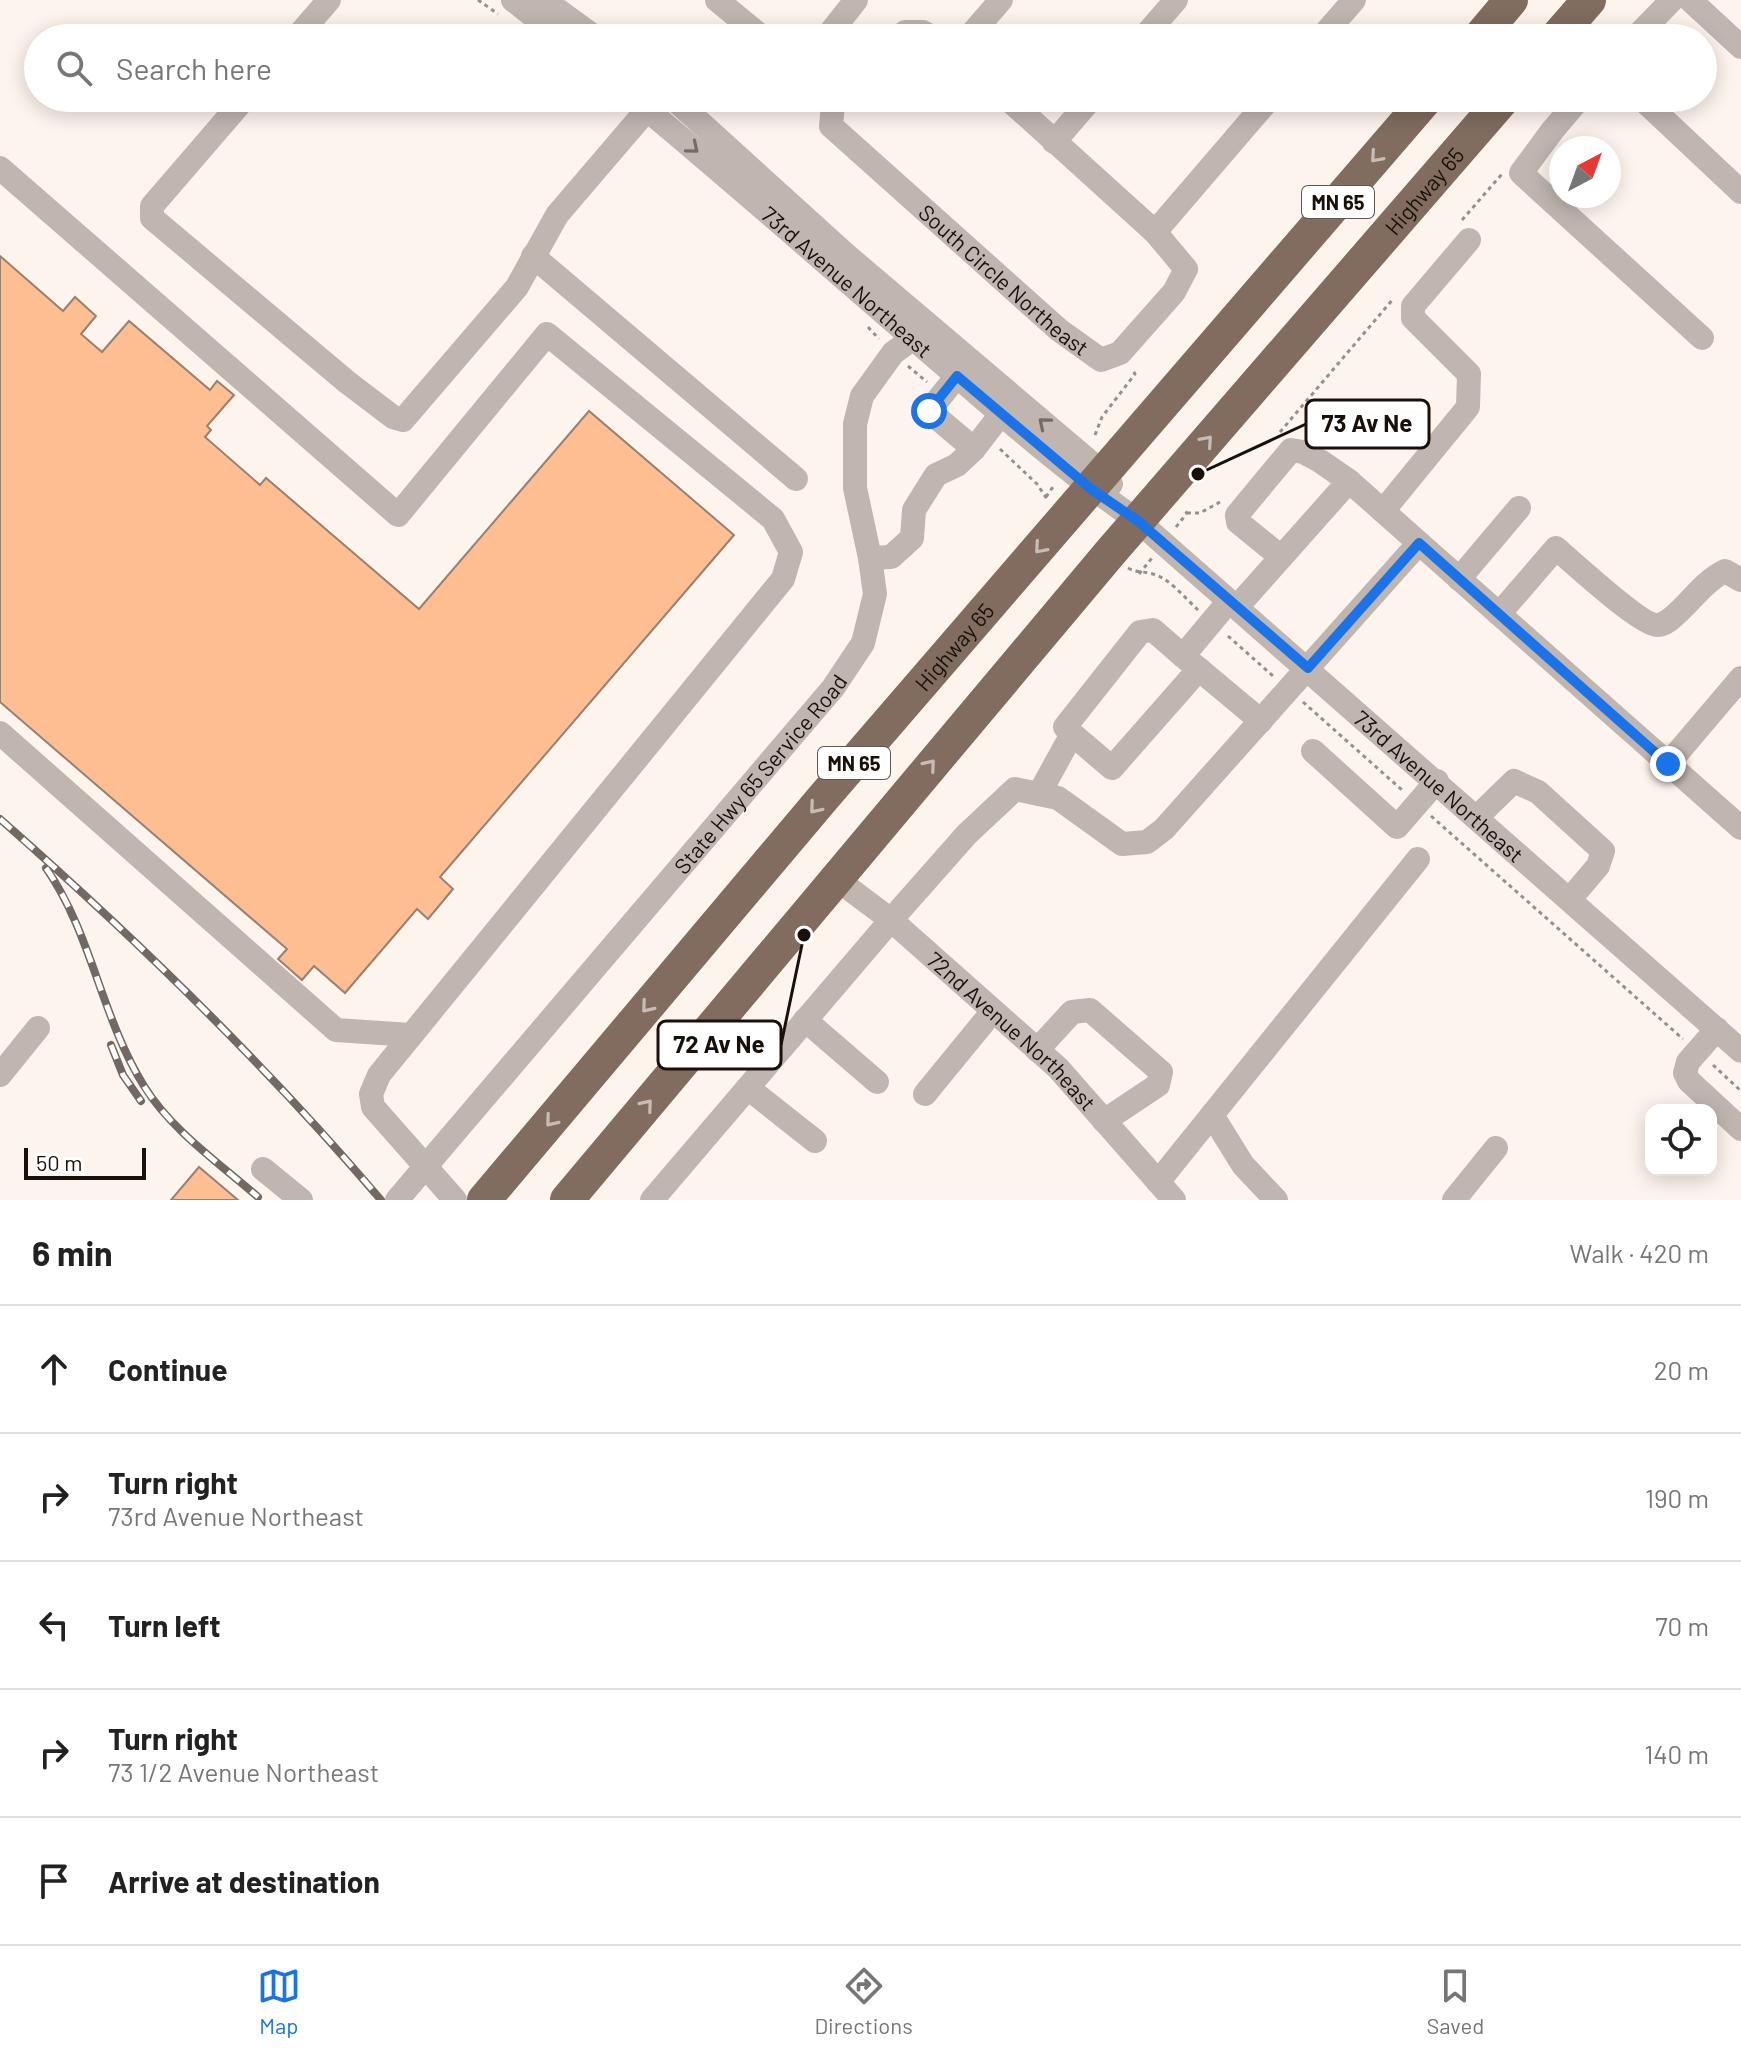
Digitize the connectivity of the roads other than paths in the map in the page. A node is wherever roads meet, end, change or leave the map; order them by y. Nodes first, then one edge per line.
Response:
1 (329, 0) edge
2 (717, 0) edge
3 (856, 0) edge
4 (1001, 0) edge
5 (1176, 0) edge
6 (1354, 0) edge
7 (1511, 0) edge
8 (1589, 0) edge
9 (1672, 0) edge
10 (1690, 0) edge
11 (529, 2) edge
12 (308, 24) edge
13 (549, 24) edge
14 (570, 24) edge
15 (746, 24) edge
16 (837, 24) edge
17 (980, 24) edge
18 (1155, 24) edge
19 (1333, 24) edge
20 (1491, 24) edge
21 (1568, 24) edge
22 (1649, 24) edge
23 (1716, 24) edge
24 (1717, 25) edge
25 (1741, 47) edge
26 (233, 112) edge
27 (638, 112) edge
28 (657, 112) edge
29 (688, 112) edge
30 (832, 112) edge
31 (1022, 112) edge
32 (1080, 112) edge
33 (1258, 112) edge
34 (1415, 112) edge
35 (1492, 112) edge
36 (1568, 112) edge
37 (1656, 112) edge
38 (1054, 142) junction
39 (0, 168) edge
40 (1741, 192) edge
41 (1155, 232) junction
42 (1462, 234) road end
43 (533, 256) junction
44 (910, 338) junction
45 (1702, 338) dead end
46 (949, 385) junction
47 (1001, 414) junction
48 (979, 441) junction
49 (796, 479) dead end
50 (1097, 481) junction
51 (1349, 481) junction
52 (1519, 508) dead end
53 (1383, 511) junction
54 (1138, 521) junction
55 (1419, 543) junction
56 (1281, 557) junction
57 (870, 558) junction
58 (1459, 579) junction
59 (1741, 580) edge
60 (1233, 604) junction
61 (1499, 614) junction
62 (1191, 662) junction
63 (1308, 668) junction
64 (1741, 678) edge
65 (1261, 721) junction
66 (0, 733) edge
67 (1072, 734) junction
68 (1313, 751) dead end
69 (1668, 764) junction
70 (1437, 781) junction
71 (1039, 794) junction
72 (1477, 817) junction
73 (1741, 828) edge
74 (1418, 859) dead end
75 (835, 878) junction
76 (1570, 899) junction
77 (891, 920) junction
78 (993, 1011) junction
79 (805, 1020) junction
80 (38, 1028) dead end
81 (1717, 1029) junction
82 (411, 1035) junction
83 (1037, 1050) junction
84 (1741, 1051) edge
85 (0, 1075) edge
86 (877, 1082) dead end
87 (748, 1088) junction
88 (925, 1094) dead end
89 (1212, 1115) junction
90 (1104, 1121) junction
91 (1741, 1129) edge
92 (815, 1141) dead end
93 (1496, 1148) dead end
94 (425, 1168) junction
95 (263, 1169) dead end
96 (1166, 1191) edge
97 (301, 1200) edge
98 (397, 1200) edge
99 (455, 1200) edge
100 (484, 1200) edge
101 (567, 1200) edge
102 (652, 1200) edge
103 (1276, 1200) edge
104 (1454, 1200) edge

1 - 12 street
2 - 15 street
3 - 16 street
4 - 17 street
5 - 18 street
6 - 19 street
7 - 20 highway
8 - 21 highway
9 - 22 street
10 - 23 street
11 - 13 street
11 - 14 street
24 - 25 street
26 - 43 street
27 - 43 street
28 -> 44 street, 73rd Avenue Northeast
29 - 44 street, 73rd Avenue Northeast
30 - 41 street, South Circle Northeast
31 - 38 street, South Circle Northeast
32 - 38 street
33 - 41 street
34 -> 50 highway, Highway 65 / MN 65
54 -> 35 highway, Highway 65 / MN 65
36 - 45 street
37 - 40 street
38 - 41 street, South Circle Northeast
39 - 82 street
42 - 53 street
43 - 49 street
44 - 46 street, 73rd Avenue Northeast
50 -> 44 street, 73rd Avenue Northeast
44 - 57 street, State Hwy 65 Service Road
46 - 47 street, 73rd Avenue Northeast
46 - 48 street
47 - 48 street
47 - 50 street, 73rd Avenue Northeast
48 - 57 street
50 - 54 street, 73rd Avenue Northeast
50 -> 100 highway, Highway 65 / MN 65
51 - 53 street
51 - 56 street
51 - 56 street
52 - 58 street
53 - 55 street
54 - 60 street, 73rd Avenue Northeast
75 -> 54 highway, Highway 65 / MN 65
55 - 58 street
55 - 63 street
56 - 60 street
57 - 94 street, State Hwy 65 Service Road
58 - 61 street
59 - 61 street
60 - 62 street
60 - 63 street, 73rd Avenue Northeast
61 - 69 street
62 - 65 street
62 - 67 street
62 - 67 street
63 - 65 street
63 - 70 street, 73rd Avenue Northeast
64 - 69 street
65 - 71 street
66 - 82 street
67 - 71 street
68 - 70 street
69 - 73 street
70 - 72 street, 73rd Avenue Northeast
71 - 77 street
72 - 76 street, 73rd Avenue Northeast
72 - 76 street
74 - 89 street
75 - 77 street, 72nd Avenue Northeast
101 -> 75 highway, Highway 65 / MN 65
76 - 81 street, 73rd Avenue Northeast
77 - 78 street, 72nd Avenue Northeast
77 - 79 street
78 - 83 street, 72nd Avenue Northeast
78 - 88 street
79 - 86 street
79 - 87 street
80 - 85 street
81 - 84 street, 73rd Avenue Northeast
81 - 91 street
82 - 94 street
83 - 90 street, 72nd Avenue Northeast
83 - 90 street
87 - 92 street
87 - 102 street
89 - 96 street
89 - 103 street
90 - 96 street, 72nd Avenue Northeast
93 - 104 street
94 - 98 street, State Hwy 65 Service Road
94 - 99 street
95 - 97 street

